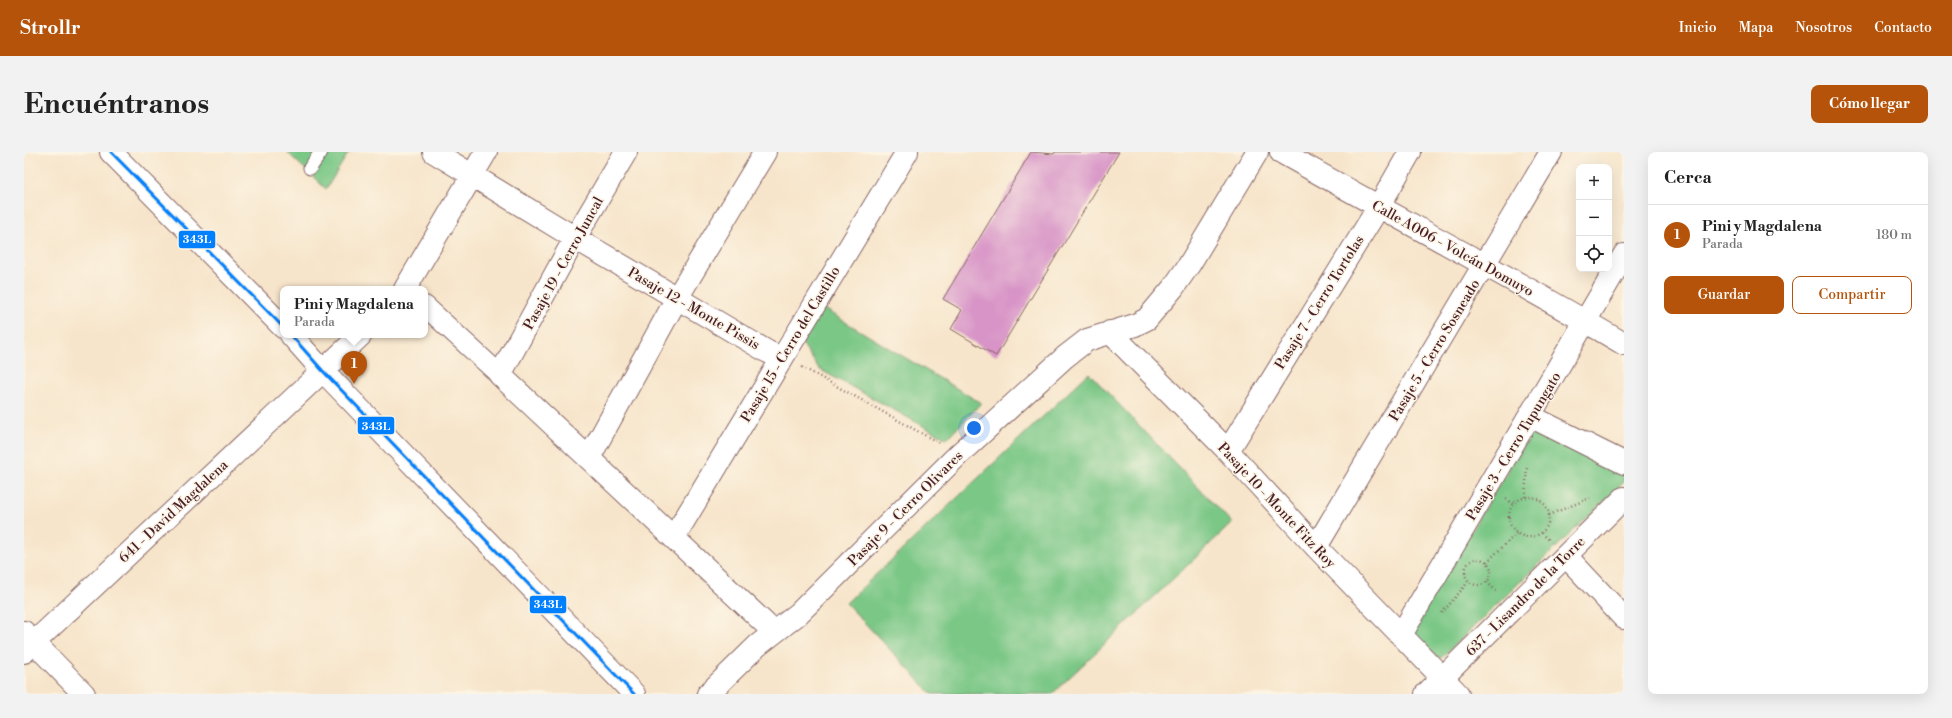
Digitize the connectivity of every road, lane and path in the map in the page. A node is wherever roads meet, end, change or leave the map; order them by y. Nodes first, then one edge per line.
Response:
1 (111, 152) edge
2 (321, 152) edge
3 (434, 152) edge
4 (486, 152) edge
5 (626, 152) edge
6 (764, 152) edge
7 (907, 152) edge
8 (1257, 152) edge
9 (1281, 152) edge
10 (1410, 152) edge
11 (1551, 152) edge
12 (310, 168) dead end
13 (473, 175) junction
14 (1378, 208) junction
15 (575, 238) junction
16 (1624, 255) edge
17 (1485, 265) junction
18 (408, 286) edge
19 (677, 298) junction
20 (428, 309) edge
21 (1586, 321) junction
22 (280, 324) edge
23 (1110, 332) junction
24 (294, 338) edge
25 (358, 338) edge
26 (1624, 344) edge
27 (782, 358) junction
28 (322, 370) junction
29 (500, 375) junction
30 (1530, 416) junction
31 (1228, 451) junction
32 (959, 454) junction
33 (589, 458) junction
34 (1624, 463) edge
35 (1597, 495) dead end
36 (1624, 498) edge
37 (1549, 515) junction
38 (1517, 533) junction
39 (674, 537) junction
40 (1316, 547) junction
41 (1566, 556) junction
42 (1486, 562) junction
43 (1624, 618) edge
44 (774, 632) junction
45 (1401, 636) junction
46 (27, 642) edge
47 (1442, 678) junction
48 (84, 694) edge
49 (634, 694) edge
50 (708, 694) edge
51 (1426, 694) edge
52 (1458, 694) edge

1 - 22 street
2 - 12 lane
3 - 13 street, Pasaje 12 - Monte Pissis
4 - 13 street
5 - 15 street, Pasaje 19 - Cerro Juncal
6 - 19 street
7 - 27 street, Pasaje 15 - Cerro del Castillo
8 - 23 street, Pasaje 9 - Cerro Olivares
9 - 14 street, Calle A006 - Volcán Domuyo
10 - 14 street, Pasaje 7 - Cerro Tortolas
11 - 17 street, Pasaje 5 - Cerro Sosneado
13 - 15 street, Pasaje 12 - Monte Pissis
13 - 18 street
14 - 17 street, Calle A006 - Volcán Domuyo
14 - 31 street, Pasaje 7 - Cerro Tortolas
15 - 19 street, Pasaje 12 - Monte Pissis
15 - 29 street, Pasaje 19 - Cerro Juncal
16 - 21 street, Pasaje 3 - Cerro Tupungato
17 - 21 street, Calle A006 - Volcán Domuyo
17 - 40 street, Pasaje 5 - Cerro Sosneado
19 - 27 street, Pasaje 12 - Monte Pissis
19 - 33 street
20 - 29 street
21 - 26 street, Calle A006 - Volcán Domuyo
21 - 30 street, Pasaje 3 - Cerro Tupungato
23 - 31 street, Pasaje 10 - Monte Fitz Roy
23 - 32 street, Pasaje 9 - Cerro Olivares
24 - 28 street
25 - 28 street, 641 - David Magdalena
27 - 32 path
27 - 39 street, Pasaje 15 - Cerro del Castillo
28 - 46 street, 641 - David Magdalena
28 - 49 street
29 - 33 street
30 - 34 street
30 - 45 street, Pasaje 3 - Cerro Tupungato
31 - 40 street, Pasaje 10 - Monte Fitz Roy
32 - 44 street, Pasaje 9 - Cerro Olivares
33 - 39 street
35 - 37 path
36 - 41 street, 637 - Lisandro de la Torre
37 - 38 path
37 - 38 path
38 - 42 path
39 - 44 street
40 - 45 street, Pasaje 10 - Monte Fitz Roy
41 - 43 street
41 - 47 street, 637 - Lisandro de la Torre
42 - 42 path
44 - 50 street, Pasaje 9 - Cerro Olivares
45 - 47 street, Pasaje 10 - Monte Fitz Roy
46 - 48 street
47 - 51 street, 637 - Lisandro de la Torre
47 - 52 street, Pasaje 10 - Monte Fitz Roy

